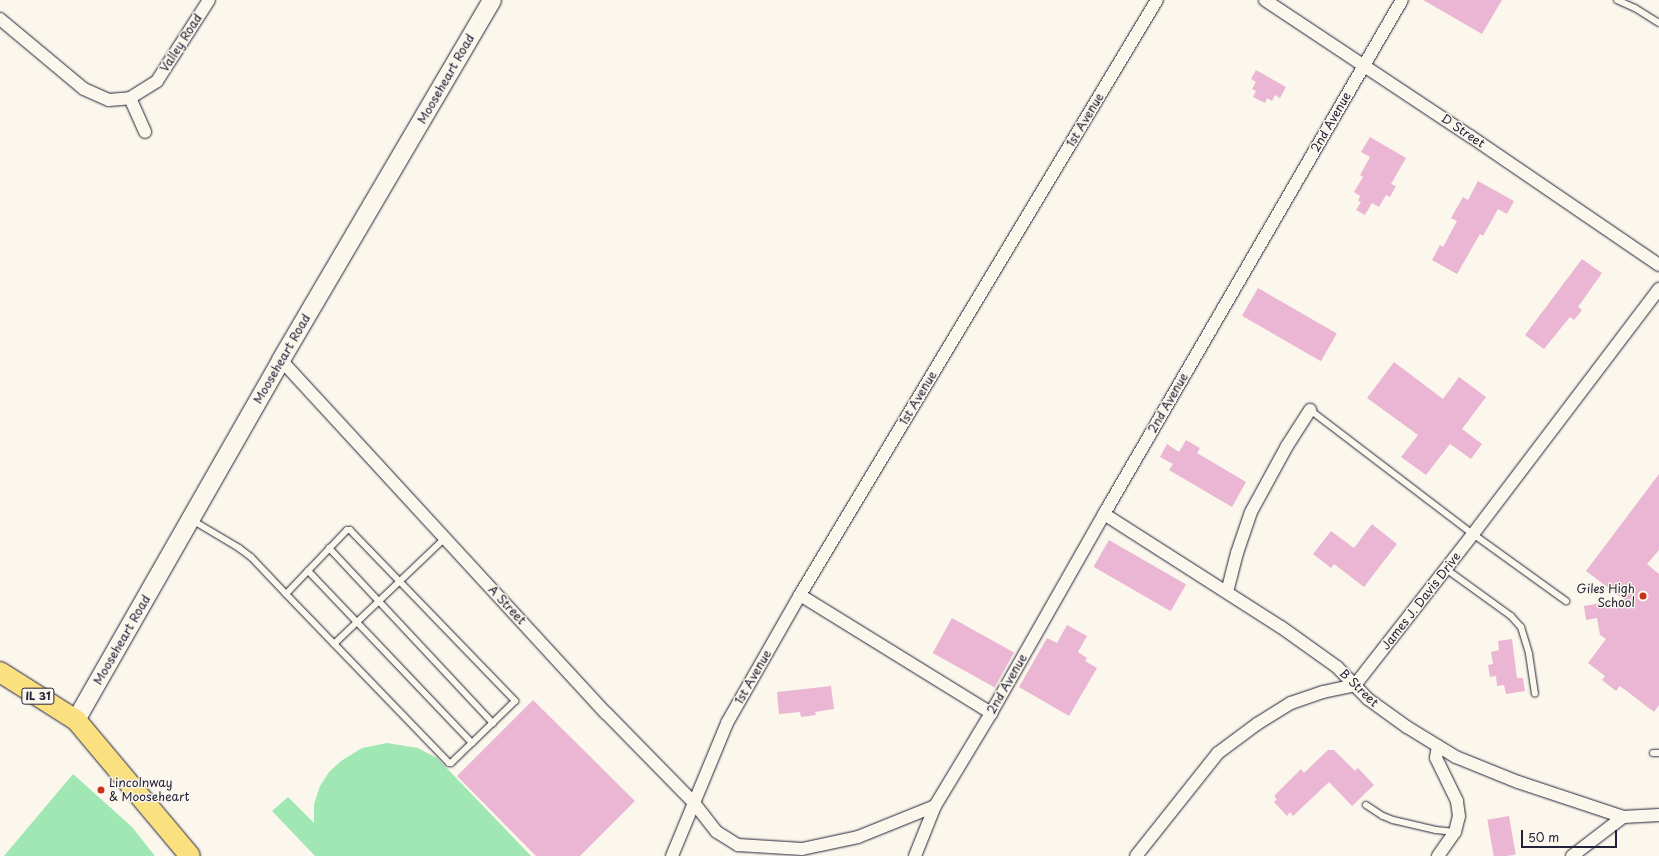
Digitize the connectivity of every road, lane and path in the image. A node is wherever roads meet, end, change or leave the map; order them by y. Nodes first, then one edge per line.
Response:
1 (209, 0) edge
2 (492, 0) edge
3 (1157, 0) edge
4 (1265, 0) edge
5 (1402, 0) edge
6 (1617, 0) edge
7 (0, 19) edge
8 (1659, 23) edge
9 (1364, 65) junction
10 (130, 98) junction
11 (145, 132) dead end
12 (1659, 265) edge
13 (1659, 289) edge
14 (281, 360) junction
15 (1310, 410) joint
16 (1104, 514) junction
17 (191, 519) junction
18 (1473, 534) junction
19 (445, 538) junction
20 (329, 548) junction
21 (1446, 569) junction
22 (308, 571) junction
23 (399, 581) junction
24 (1227, 592) junction
25 (286, 594) junction
26 (800, 595) junction
27 (379, 601) junction
28 (1566, 601) dead end
29 (357, 622) junction
30 (334, 644) junction
31 (0, 672) edge
32 (1355, 684) junction
33 (1534, 694) dead end
34 (991, 713) junction
35 (76, 720) junction
36 (493, 723) junction
37 (472, 743) junction
38 (1438, 746) junction
39 (694, 803) junction
40 (1366, 805) dead end
41 (935, 806) junction
42 (1659, 815) edge
43 (1623, 817) junction
44 (1455, 832) junction
45 (190, 856) edge
46 (672, 856) edge
47 (915, 856) edge
48 (1136, 856) edge
49 (1438, 856) edge
50 (1572, 856) edge

1 - 10 street, Valley Road
2 - 14 main road, Mooseheart Road
3 - 26 street, 1st Avenue
4 - 9 street, D Street
5 - 9 street, 2nd Avenue
6 - 8 lane
7 - 10 street, Valley Road
9 - 12 street, D Street
9 - 16 street, 2nd Avenue
10 - 11 street
13 - 18 street, James J. Davis Drive
14 - 17 main road, Mooseheart Road
14 - 19 street, A Street
15 - 18 lane
15 - 24 street
16 - 24 street, B Street
16 - 34 street, 2nd Avenue
17 - 25 lane
17 - 35 main road, Mooseheart Road
18 - 21 street, James J. Davis Drive
18 - 28 lane
19 - 23 lane
19 - 39 street, A Street
20 - 22 lane
20 - 23 lane
20 - 27 lane
21 - 32 street, James J. Davis Drive
21 - 33 lane
22 - 25 lane
22 - 29 lane
23 - 27 lane
23 - 36 lane
24 - 32 street, B Street
25 - 30 lane
26 - 34 street
26 - 39 street, 1st Avenue
27 - 29 lane
27 - 36 lane
29 - 30 lane
29 - 37 lane
30 - 37 lane
31 - 35 main road, IL 31
32 - 38 street, B Street
32 - 48 street
34 - 41 street, 2nd Avenue
35 - 45 main road, IL 31
36 - 37 lane
38 - 43 street, B Street
38 - 44 street
39 - 41 street, A Street
39 - 46 street, 1st Avenue
40 - 44 lane
41 - 47 street, 2nd Avenue
42 - 43 street, B Street
43 - 50 street
44 - 49 street

